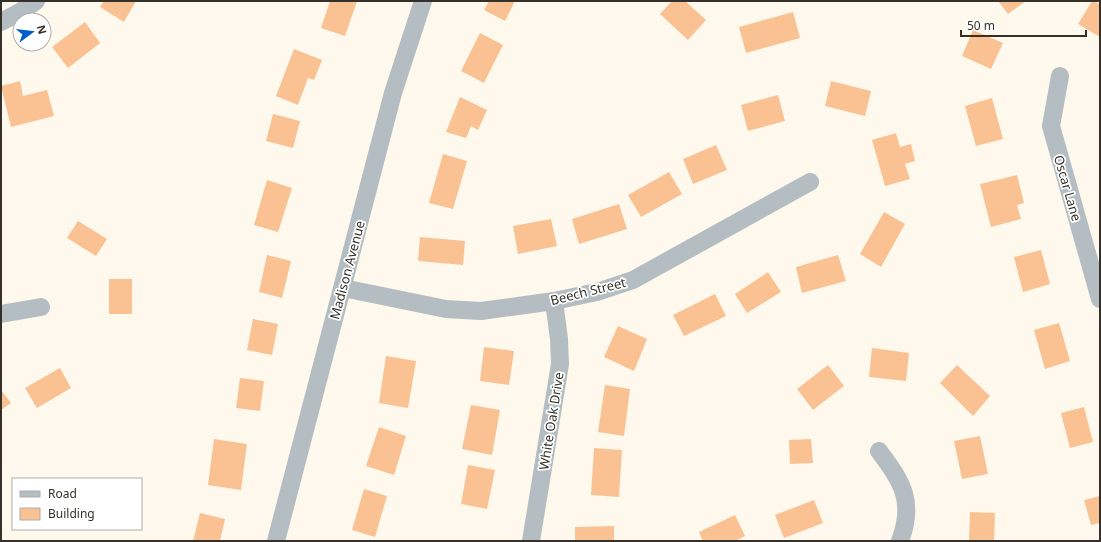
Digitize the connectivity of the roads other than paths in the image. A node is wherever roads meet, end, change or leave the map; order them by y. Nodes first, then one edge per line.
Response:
1 (36, 1) edge
2 (423, 1) edge
3 (1, 22) edge
4 (1060, 76) dead end
5 (810, 182) dead end
6 (1094, 257) edge
7 (343, 288) junction
8 (1100, 299) edge
9 (554, 301) junction
10 (41, 307) dead end
11 (1, 314) edge
12 (879, 451) dead end
13 (276, 541) edge
14 (531, 541) edge
15 (900, 541) edge

1 - 3 street
2 - 7 street, Madison Avenue
4 - 6 street, Oscar Lane
5 - 9 street, Beech Street
6 - 8 street, Oscar Lane
7 - 9 street, Beech Street
7 - 13 street, Madison Avenue
9 - 14 street, White Oak Drive
10 - 11 street
12 - 15 street

